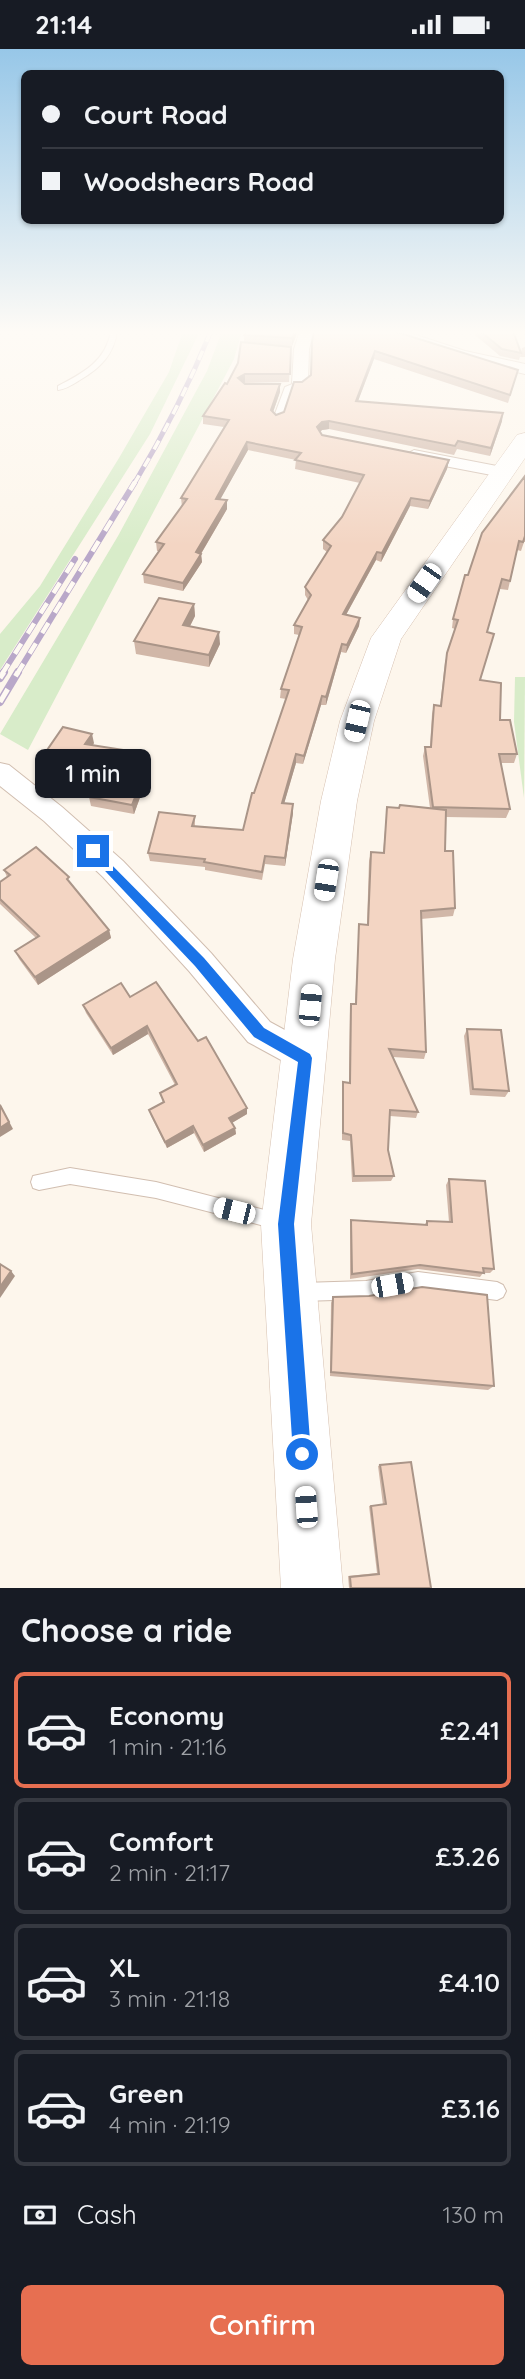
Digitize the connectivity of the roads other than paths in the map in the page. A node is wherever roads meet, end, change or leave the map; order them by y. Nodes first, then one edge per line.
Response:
1 (286, 403) edge
2 (277, 419) edge
3 (395, 451) edge
4 (513, 456) edge
5 (0, 772) edge
6 (305, 1058) junction
7 (39, 1182) dead end
8 (286, 1224) junction
9 (497, 1291) dead end
10 (292, 1293) junction
11 (312, 1588) edge

1 - 2 lane
3 - 4 street
4 - 6 street
5 - 6 street
6 - 8 street
7 - 8 lane
8 - 10 street
9 - 10 lane
10 - 11 street

